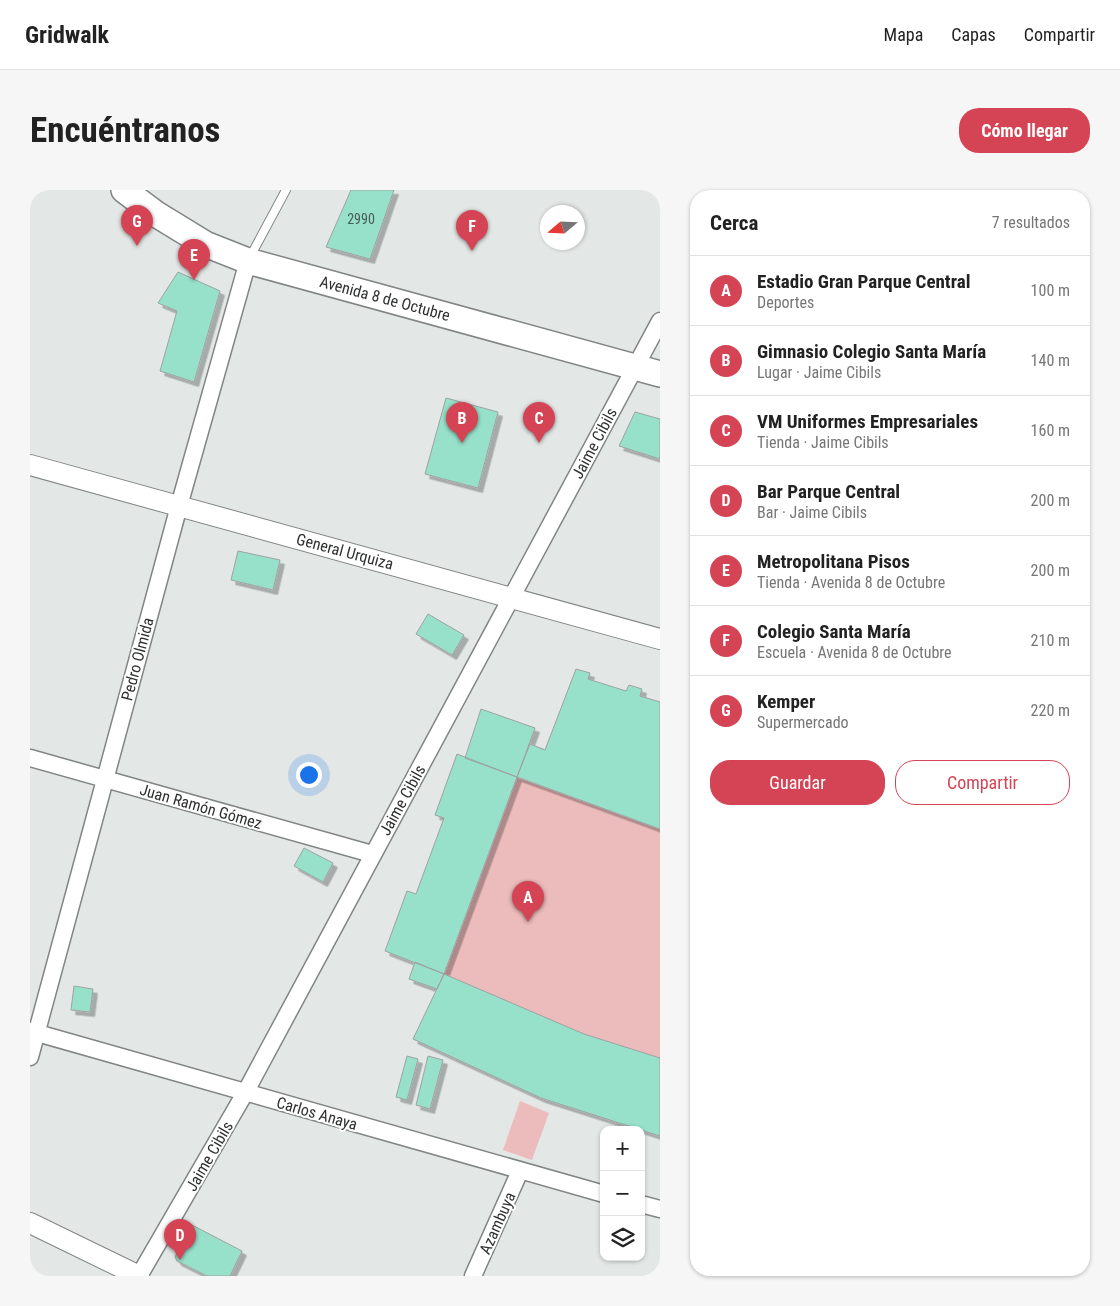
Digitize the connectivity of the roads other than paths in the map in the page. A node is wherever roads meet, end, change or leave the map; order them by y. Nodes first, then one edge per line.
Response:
1 (124, 190) edge
2 (286, 190) edge
3 (248, 261) junction
4 (660, 321) edge
5 (634, 367) junction
6 (660, 374) edge
7 (30, 465) edge
8 (179, 506) junction
9 (513, 597) junction
10 (660, 640) edge
11 (30, 758) edge
12 (104, 779) junction
13 (372, 854) junction
14 (34, 1032) edge
15 (30, 1057) edge
16 (245, 1093) junction
17 (520, 1171) junction
18 (600, 1193) edge
19 (645, 1205) edge
20 (660, 1209) edge
21 (30, 1223) edge
22 (139, 1276) edge
23 (473, 1276) edge

1 - 3 main road, Avenida 8 de Octubre
2 - 3 lane
3 - 5 main road, Avenida 8 de Octubre
3 - 8 street, Pedro Olmida
4 - 5 street, Jaime Cibils
5 - 6 main road, Avenida 8 de Octubre
5 - 9 street, Jaime Cibils
7 - 8 street, General Urquiza
8 - 9 street, General Urquiza
8 - 12 street, Pedro Olmida
9 - 10 street, General Urquiza
9 - 13 street, Jaime Cibils
11 - 12 street, Juan Ramón Gómez
12 - 13 street, Juan Ramón Gómez
12 - 14 street, Pedro Olmida
13 - 16 street, Jaime Cibils
14 - 15 street, Pedro Olmida
14 - 16 street, Carlos Anaya
16 - 17 street, Carlos Anaya
16 - 22 street, Jaime Cibils
17 - 18 street, Carlos Anaya
17 - 23 street, Azambuya
19 - 20 street
21 - 22 street

